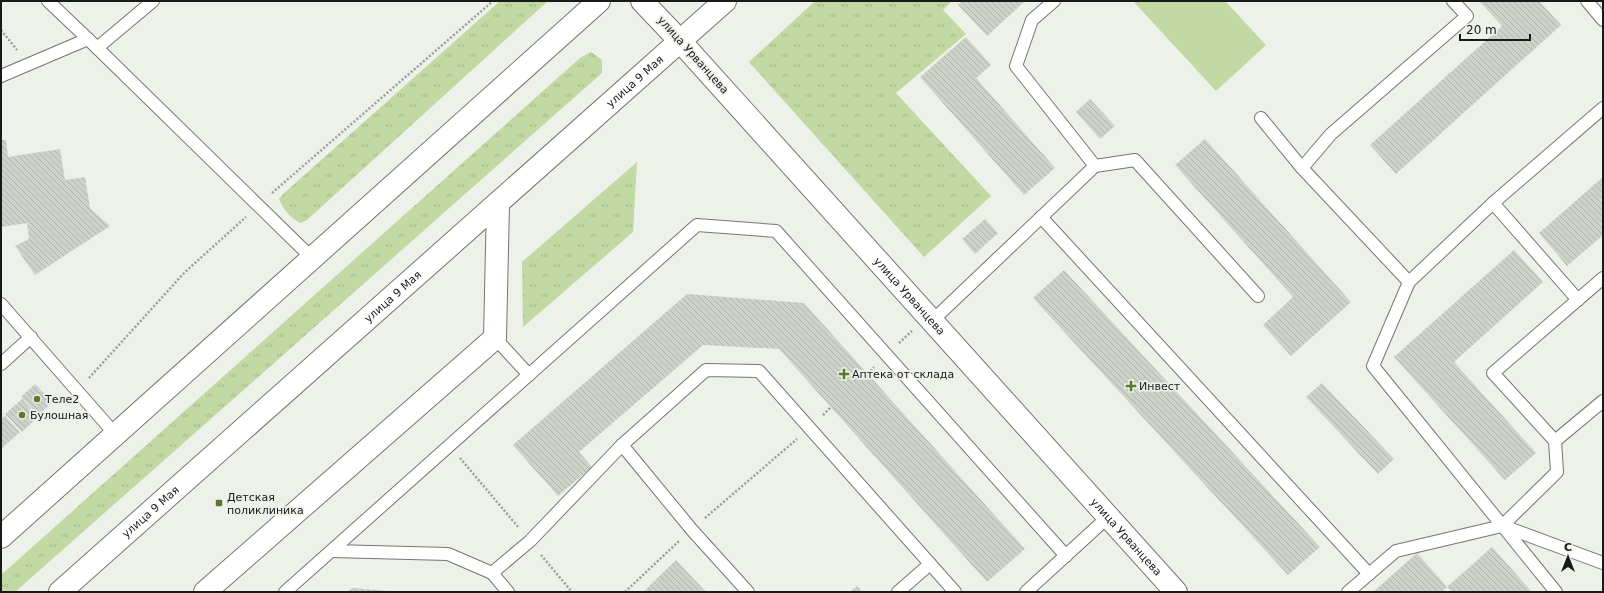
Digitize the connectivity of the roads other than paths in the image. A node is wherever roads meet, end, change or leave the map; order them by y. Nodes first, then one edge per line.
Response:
1 (48, 1) edge
2 (153, 1) edge
3 (599, 1) edge
4 (642, 1) edge
5 (725, 1) edge
6 (1054, 1) edge
7 (1453, 1) edge
8 (1587, 1) edge
9 (1603, 20) edge
10 (88, 39) junction
11 (680, 42) junction
12 (97, 48) junction
13 (1, 76) edge
14 (1603, 108) edge
15 (1261, 118) dead end
16 (1095, 166) junction
17 (1302, 168) junction
18 (498, 203) junction
19 (1493, 203) junction
20 (1041, 217) junction
21 (312, 258) junction
22 (1603, 278) edge
23 (1409, 282) junction
24 (1258, 296) dead end
25 (1578, 300) junction
26 (1, 304) edge
27 (930, 318) junction
28 (31, 337) junction
29 (495, 338) junction
30 (1, 364) edge
31 (529, 375) junction
32 (1603, 401) edge
33 (115, 434) junction
34 (1555, 441) junction
35 (622, 445) junction
36 (1108, 517) junction
37 (1502, 526) junction
38 (1, 537) edge
39 (332, 550) junction
40 (1066, 556) junction
41 (1603, 563) edge
42 (930, 564) junction
43 (492, 573) junction
44 (1369, 574) junction
45 (60, 592) edge
46 (205, 592) edge
47 (285, 592) edge
48 (508, 592) edge
49 (748, 592) edge
50 (898, 592) edge
51 (955, 592) edge
52 (1026, 592) edge
53 (1176, 592) edge
54 (1348, 592) edge
55 (1556, 592) edge

1 - 10 lane
2 - 12 lane
3 - 21 main road
4 - 11 main road, улица Урванцева
5 - 11 main road, улица 9 Мая
6 - 16 lane
7 - 17 lane
8 - 9 lane
10 - 12 lane
10 - 13 lane
11 - 18 main road, улица 9 Мая
11 - 27 main road, улица Урванцева
12 - 21 lane
14 - 19 lane
15 - 17 lane
16 - 20 lane
16 - 24 lane
17 - 23 lane
18 - 29 main road
18 - 45 main road, улица 9 Мая
19 - 23 lane
19 - 25 lane
20 - 27 lane
20 - 44 lane
21 - 33 main road
22 - 25 lane
23 - 37 lane
25 - 34 lane
26 - 28 lane
27 - 36 main road, улица Урванцева
28 - 30 lane
28 - 33 lane
29 - 31 lane
29 - 46 main road
31 - 39 lane
31 - 40 lane
32 - 34 lane
33 - 38 main road
34 - 37 lane
35 - 42 lane
35 - 43 lane
35 - 49 lane
36 - 40 lane
36 - 53 main road, улица Урванцева
37 - 41 lane
37 - 44 lane
37 - 55 lane
39 - 43 lane
39 - 47 lane
40 - 52 lane
42 - 50 lane
42 - 51 lane
43 - 48 lane
44 - 54 lane

